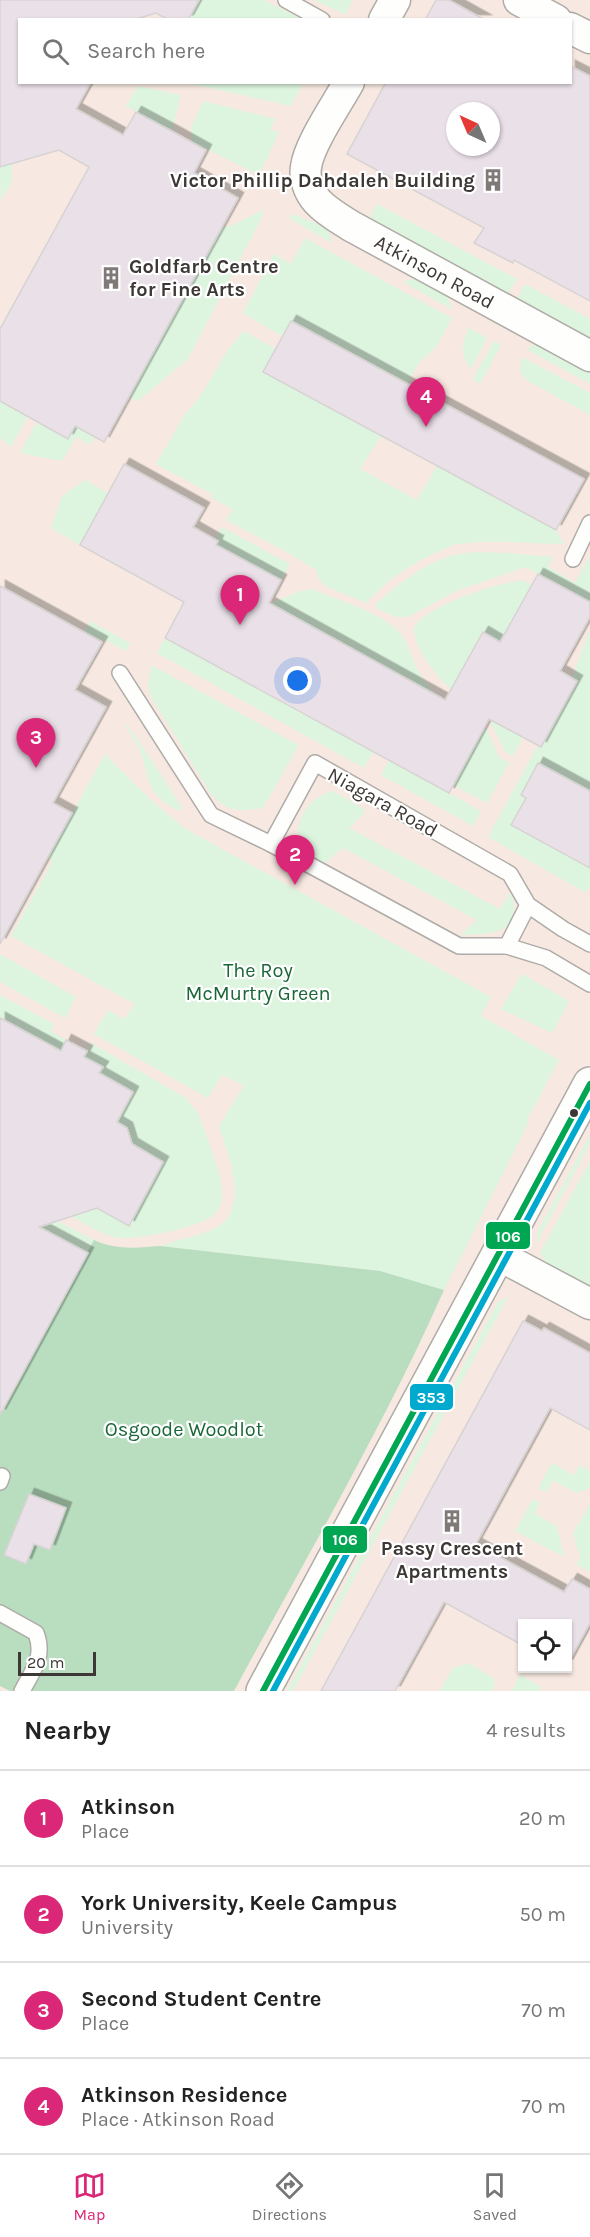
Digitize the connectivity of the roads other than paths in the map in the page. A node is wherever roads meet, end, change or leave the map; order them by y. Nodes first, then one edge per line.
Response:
1 (286, 0) edge
2 (395, 0) edge
3 (519, 0) edge
4 (318, 18) edge
5 (385, 18) edge
6 (551, 18) edge
7 (572, 29) edge
8 (590, 38) edge
9 (347, 84) edge
10 (590, 356) edge
11 (590, 523) edge
12 (573, 559) dead end
13 (120, 673) dead end
14 (271, 844) junction
15 (528, 905) junction
16 (590, 944) edge
17 (507, 946) junction
18 (590, 984) edge
19 (590, 1084) edge
20 (498, 1256) junction
21 (590, 1304) edge
22 (0, 1613) edge
23 (22, 1691) edge
24 (262, 1691) edge

1 - 4 lane
2 - 5 street
3 - 6 street
7 - 8 street
9 - 10 street, Atkinson Road
11 - 12 lane
13 - 14 lane
14 - 15 lane, Niagara Road
14 - 17 lane
15 - 16 lane, Niagara Road
15 - 17 lane
17 - 18 lane
19 - 20 street
20 - 21 street
20 - 24 street
22 - 23 lane

